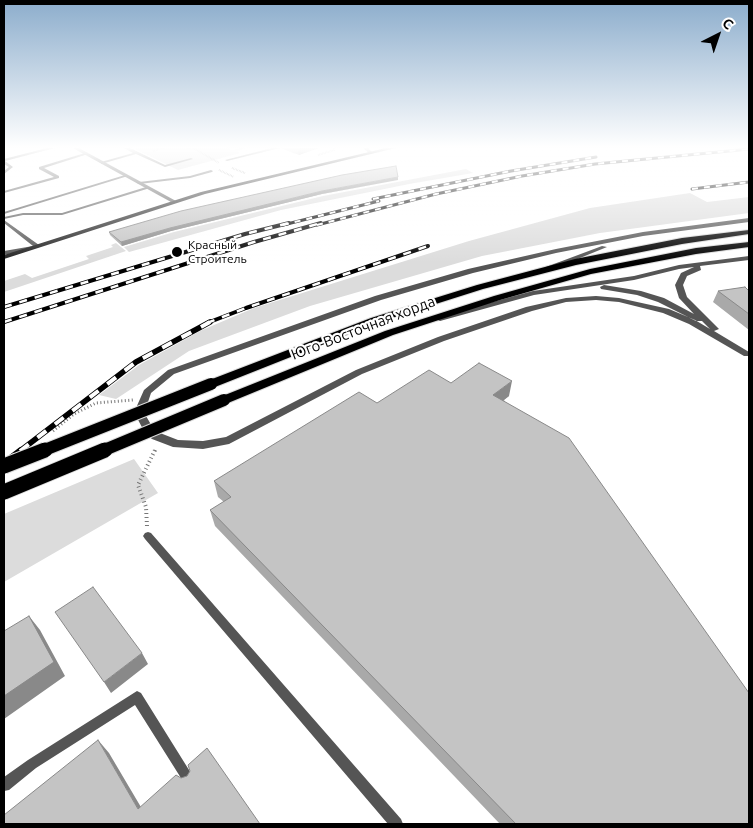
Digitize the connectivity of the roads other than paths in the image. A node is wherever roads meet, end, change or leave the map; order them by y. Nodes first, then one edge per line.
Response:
1 (27, 186) edge
2 (93, 186) edge
3 (143, 186) edge
4 (231, 186) edge
5 (148, 188) junction
6 (4, 192) edge
7 (173, 201) junction
8 (4, 212) edge
9 (4, 220) edge
10 (749, 220) edge
11 (749, 232) edge
12 (643, 234) junction
13 (749, 244) edge
14 (37, 246) junction
15 (4, 253) edge
16 (4, 257) edge
17 (749, 258) edge
18 (729, 261) junction
19 (538, 272) junction
20 (589, 285) junction
21 (708, 324) junction
22 (388, 333) junction
23 (748, 355) edge
24 (4, 466) edge
25 (4, 492) edge
26 (148, 536) road end
27 (190, 782) edge
28 (4, 785) edge
29 (396, 824) edge

1 - 6 lane
2 - 8 lane
3 - 5 street
4 - 7 main road
5 - 7 street
5 - 9 lane
7 - 14 main road
9 - 14 lane
10 - 12 street
11 - 19 main road, Юго-Восточная хорда
12 - 19 street
12 - 23 street
13 - 22 main road, Юго-Восточная хорда
14 - 15 lane
14 - 16 main road
17 - 18 street
18 - 20 street
18 - 21 street
19 - 24 main road, Юго-Восточная хорда, bridge
20 - 21 street
20 - 22 street
21 - 23 street
22 - 25 main road, Юго-Восточная хорда, bridge
26 - 29 lane
27 - 28 lane

